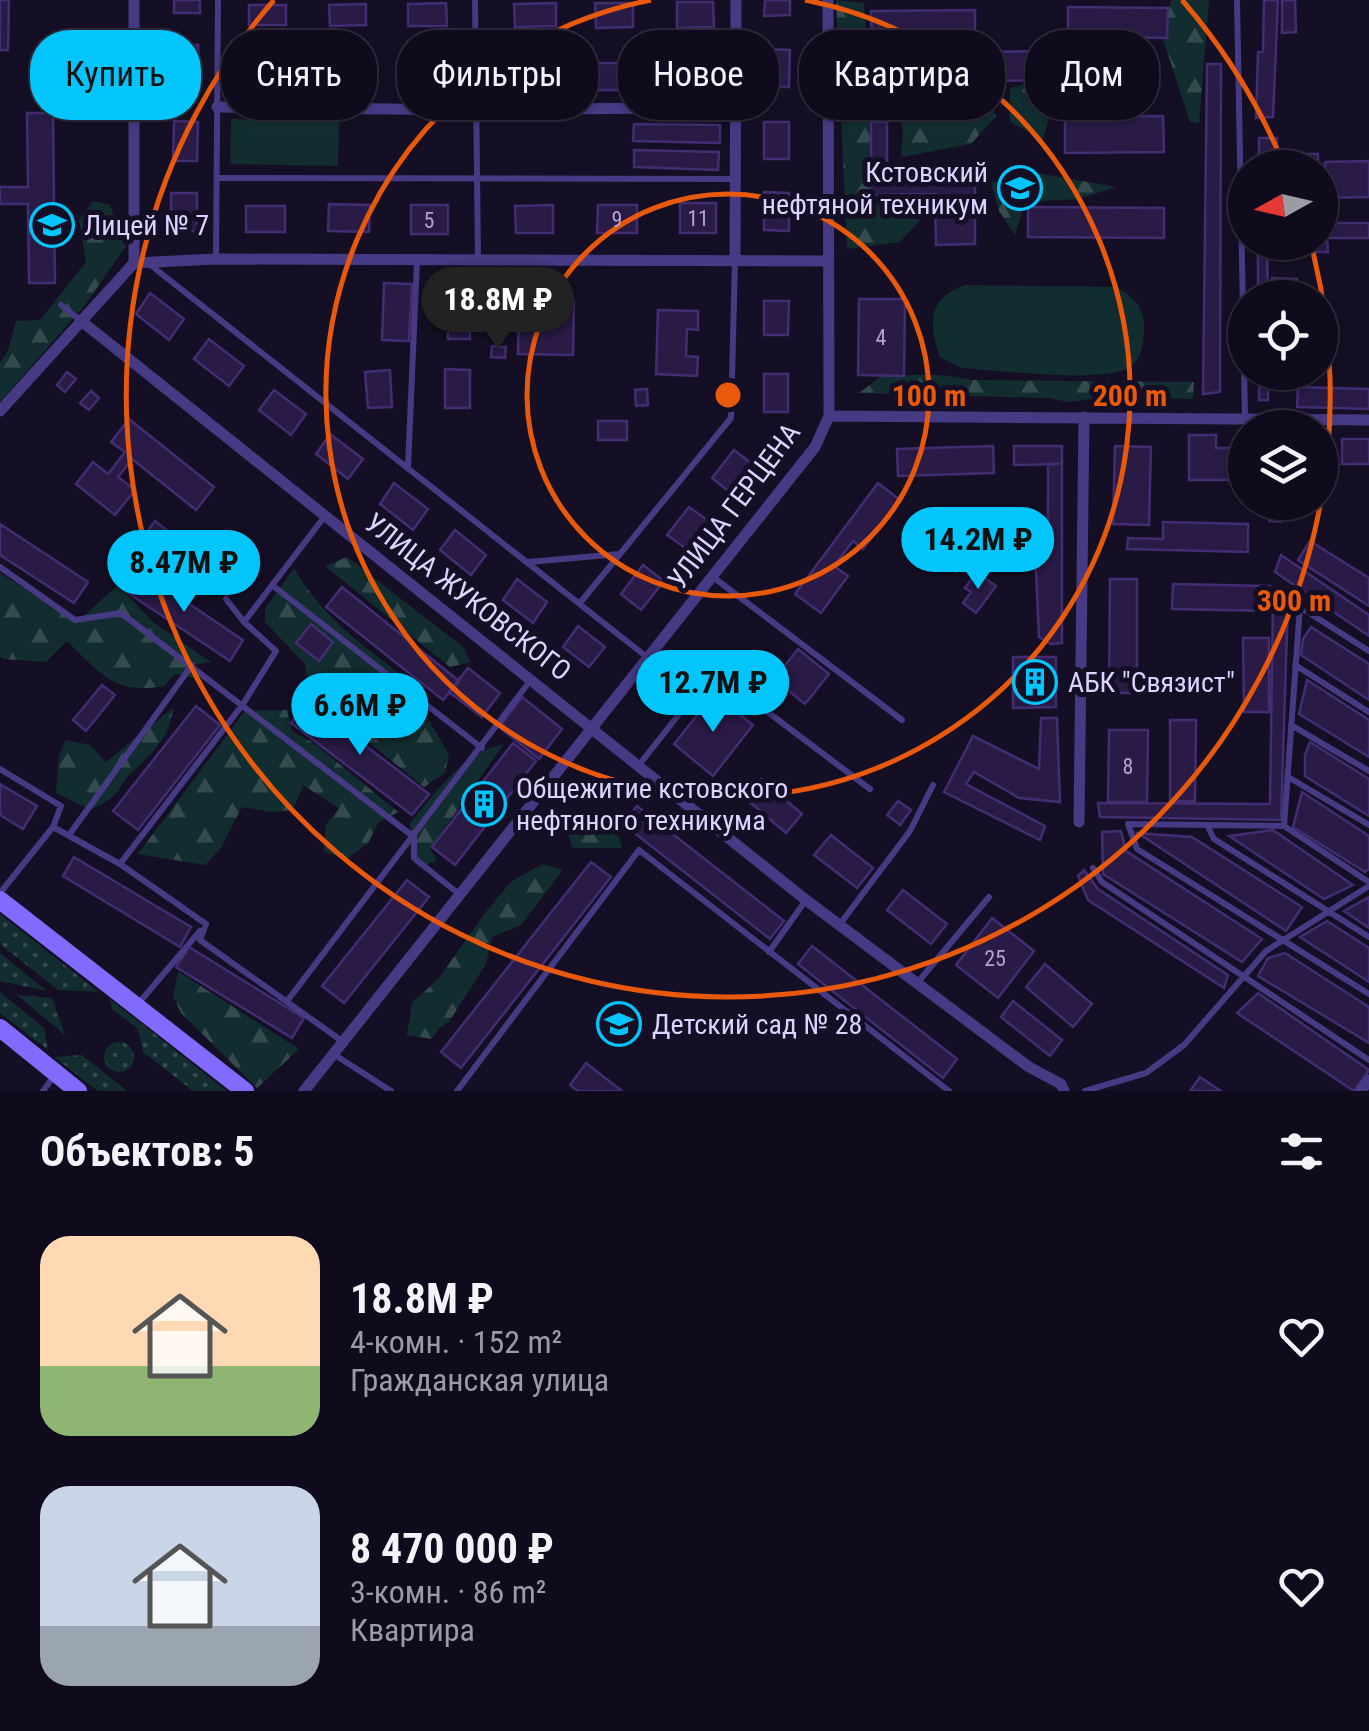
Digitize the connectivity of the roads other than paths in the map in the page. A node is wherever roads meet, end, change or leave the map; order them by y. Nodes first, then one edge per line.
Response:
1 (134, 0) edge
2 (218, 0) edge
3 (476, 0) edge
4 (736, 0) edge
5 (828, 0) edge
6 (1237, 0) edge
7 (477, 30) edge
8 (736, 30) edge
9 (217, 108) junction
10 (397, 109) edge
11 (479, 120) edge
12 (736, 120) edge
13 (217, 178) junction
14 (479, 180) junction
15 (735, 180) junction
16 (216, 259) junction
17 (417, 260) junction
18 (478, 260) junction
19 (735, 260) junction
20 (828, 261) junction
21 (140, 262) junction
22 (61, 305) dead end
23 (80, 320) junction
24 (1244, 410) edge
25 (0, 411) edge
26 (829, 416) junction
27 (1084, 417) junction
28 (1228, 418) edge
29 (1338, 420) edge
30 (1369, 420) edge
31 (408, 468) junction
32 (326, 516) junction
33 (621, 554) junction
34 (528, 562) junction
35 (0, 567) edge
36 (713, 577) junction
37 (272, 585) junction
38 (226, 599) dead end
39 (580, 603) junction
40 (244, 622) junction
41 (1369, 652) edge
42 (649, 658) junction
43 (192, 665) junction
44 (1296, 666) junction
45 (531, 680) junction
46 (243, 704) junction
47 (1369, 712) edge
48 (902, 720) dead end
49 (1291, 725) junction
50 (592, 727) junction
51 (482, 748) junction
52 (639, 765) junction
53 (0, 768) edge
54 (1369, 771) edge
55 (1287, 777) junction
56 (934, 785) dead end
57 (870, 789) dead end
58 (1079, 822) dead end
59 (1369, 824) edge
60 (1207, 825) junction
61 (1284, 826) junction
62 (53, 827) junction
63 (69, 835) junction
64 (414, 836) junction
65 (120, 864) junction
66 (1094, 868) dead end
67 (1369, 884) edge
68 (459, 894) junction
69 (0, 897) edge
70 (989, 897) dead end
71 (806, 900) junction
72 (1329, 911) junction
73 (206, 924) junction
74 (840, 925) junction
75 (1369, 937) edge
76 (1283, 940) junction
77 (769, 952) junction
78 (1243, 978) junction
79 (918, 983) junction
80 (1369, 994) edge
81 (288, 1000) junction
82 (136, 1006) junction
83 (0, 1028) edge
84 (343, 1042) junction
85 (334, 1054) junction
86 (1369, 1060) edge
87 (56, 1073) junction
88 (1369, 1080) edge
89 (43, 1091) edge
90 (78, 1091) edge
91 (245, 1091) edge
92 (304, 1091) edge
93 (391, 1091) edge
94 (457, 1091) edge
95 (949, 1091) edge
96 (1064, 1091) edge
97 (1085, 1091) edge
98 (1362, 1091) edge

1 - 21 street
2 - 9 lane
3 - 7 lane
4 - 8 street
5 - 20 street, УЛИЦА ГЕРЦЕНА
6 - 24 lane
9 - 10 street
9 - 13 lane
11 - 14 lane
12 - 15 street
13 - 14 lane
13 - 16 lane
14 - 15 lane
14 - 18 lane
15 - 19 street
16 - 17 street
16 - 21 street
17 - 18 street
17 - 31 lane
18 - 19 street
19 - 20 street
19 - 33 lane
20 - 26 street, УЛИЦА ГЕРЦЕНА
21 - 23 street
21 - 31 lane
22 - 23 lane
23 - 25 street
23 - 32 street, УЛИЦА ЖУКОВСКОГО
26 - 27 street
26 - 36 street, УЛИЦА ГЕРЦЕНА
27 - 28 street
27 - 58 street
29 - 30 street
31 - 34 lane
32 - 37 lane
32 - 45 street, УЛИЦА ЖУКОВСКОГО
33 - 34 lane
33 - 39 lane
34 - 39 lane
35 - 43 lane
36 - 42 street, УЛИЦА ГЕРЦЕНА
36 - 48 lane
37 - 40 lane
37 - 51 lane
38 - 40 lane
39 - 42 lane
40 - 46 lane
41 - 44 lane
42 - 50 street, УЛИЦА ГЕРЦЕНА
43 - 46 lane
43 - 63 lane
44 - 47 lane
44 - 49 lane
45 - 50 street, УЛИЦА ЖУКОВСКОГО
45 - 51 lane
46 - 64 lane
46 - 65 lane
49 - 54 lane
49 - 55 lane
50 - 52 street, УЛИЦА ЖУКОВСКОГО
50 - 68 street, УЛИЦА ГЕРЦЕНА
51 - 64 lane
52 - 57 lane
52 - 71 street, УЛИЦА ЖУКОВСКОГО
53 - 62 lane
55 - 59 lane
55 - 61 lane
56 - 74 lane
60 - 61 lane
60 - 72 lane
60 - 76 lane
61 - 67 lane
62 - 63 lane
62 - 69 lane
63 - 65 lane
64 - 68 lane
64 - 81 lane
65 - 73 lane
66 - 78 lane
67 - 72 lane
68 - 84 street, УЛИЦА ГЕРЦЕНА
69 - 82 street
70 - 79 lane
71 - 74 street, УЛИЦА ЖУКОВСКОГО
71 - 77 lane
72 - 75 lane
72 - 76 lane
73 - 81 lane
73 - 82 lane
74 - 79 street, УЛИЦА ЖУКОВСКОГО
76 - 78 lane
76 - 80 lane
77 - 94 lane
77 - 95 lane
78 - 86 lane
78 - 97 lane
79 - 96 street, УЛИЦА ЖУКОВСКОГО
81 - 84 lane
82 - 91 street
83 - 87 street
84 - 85 street, УЛИЦА ГЕРЦЕНА
85 - 92 street, УЛИЦА ГЕРЦЕНА
85 - 93 lane
87 - 89 lane
87 - 90 street
88 - 98 street

